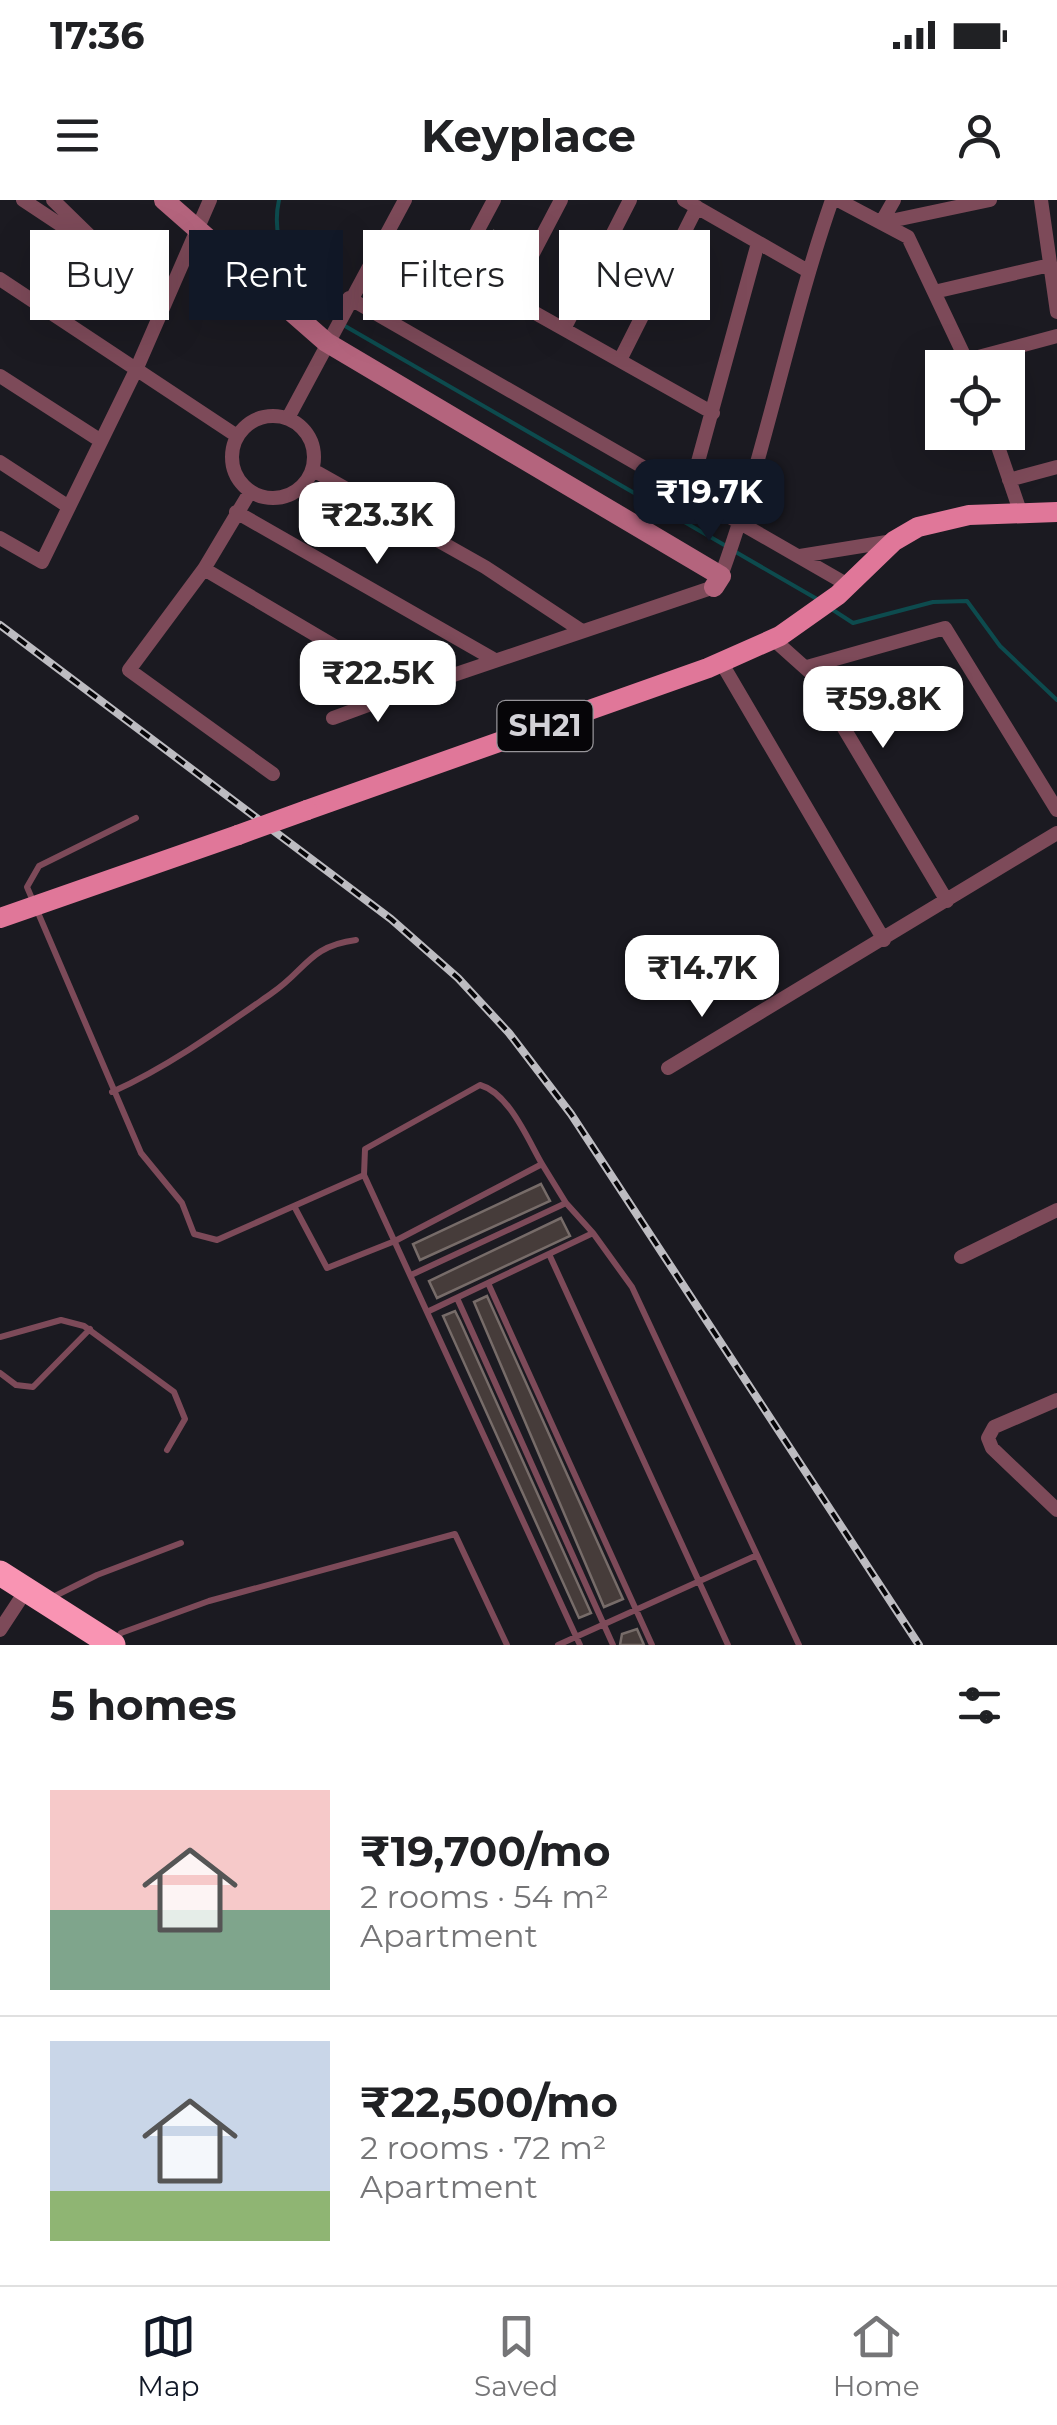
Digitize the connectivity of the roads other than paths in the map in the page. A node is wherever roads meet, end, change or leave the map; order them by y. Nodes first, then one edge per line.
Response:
1 (23, 200) edge
2 (53, 200) edge
3 (164, 200) edge
4 (182, 200) edge
5 (404, 200) edge
6 (494, 200) edge
7 (561, 200) edge
8 (630, 200) edge
9 (835, 200) edge
10 (894, 200) edge
11 (990, 200) edge
12 (1041, 200) edge
13 (690, 204) edge
14 (203, 217) edge
15 (881, 223) junction
16 (68, 230) edge
17 (84, 230) edge
18 (388, 230) edge
19 (478, 230) edge
20 (539, 242) edge
21 (758, 242) junction
22 (1050, 265) junction
23 (808, 271) junction
24 (363, 274) edge
25 (0, 279) edge
26 (934, 292) junction
27 (169, 294) edge
28 (348, 300) junction
29 (1057, 312) edge
30 (539, 316) edge
31 (158, 320) edge
32 (564, 329) junction
33 (1057, 336) edge
34 (329, 338) junction
35 (962, 350) edge
36 (1013, 350) edge
37 (620, 360) junction
38 (136, 370) junction
39 (0, 376) edge
40 (713, 413) junction
41 (288, 418) junction
42 (237, 436) junction
43 (101, 441) junction
44 (998, 450) edge
45 (0, 462) edge
46 (1057, 467) edge
47 (313, 470) junction
48 (1009, 480) junction
49 (690, 491) junction
50 (250, 492) junction
51 (69, 507) junction
52 (1020, 511) junction
53 (236, 512) junction
54 (1057, 512) edge
55 (739, 525) junction
56 (0, 538) edge
57 (894, 541) junction
58 (800, 556) junction
59 (204, 569) junction
60 (717, 582) junction
61 (843, 590) junction
62 (582, 630) junction
63 (777, 638) junction
64 (495, 660) junction
65 (721, 662) junction
66 (807, 668) junction
67 (409, 690) junction
68 (333, 718) dead end
69 (274, 774) dead end
70 (1057, 810) edge
71 (136, 818) dead end
72 (1057, 833) edge
73 (947, 902) junction
74 (33, 906) junction
75 (0, 918) edge
76 (356, 940) dead end
77 (884, 940) junction
78 (668, 1068) dead end
79 (112, 1092) junction
80 (542, 1164) junction
81 (364, 1174) junction
82 (566, 1204) junction
83 (294, 1206) junction
84 (1057, 1210) edge
85 (593, 1233) junction
86 (395, 1241) junction
87 (550, 1254) junction
88 (961, 1256) dead end
89 (412, 1275) junction
90 (488, 1283) junction
91 (457, 1298) junction
92 (429, 1312) junction
93 (90, 1329) junction
94 (0, 1337) edge
95 (0, 1372) edge
96 (1057, 1400) edge
97 (167, 1450) dead end
98 (1057, 1510) edge
99 (181, 1543) dead end
100 (755, 1556) junction
101 (0, 1573) edge
102 (699, 1581) junction
103 (9, 1596) edge
104 (47, 1600) junction
105 (636, 1610) junction
106 (605, 1624) junction
107 (0, 1630) edge
108 (578, 1641) edge
109 (84, 1645) edge
110 (114, 1645) edge
111 (508, 1645) edge
112 (558, 1645) edge
113 (613, 1645) edge
114 (652, 1645) edge
115 (728, 1645) edge
116 (799, 1645) edge

1 - 16 street
2 - 17 street
3 - 14 street
4 - 14 street
5 - 18 street
6 - 19 street
7 - 20 street
8 - 32 street
9 - 15 street
9 - 23 street
10 - 15 street
11 - 15 street
12 - 22 street
13 - 21 street
13 - 37 street
14 - 27 street
14 - 34 street
15 - 26 street
21 - 23 street
21 - 40 street
22 - 26 street
22 - 29 street
23 - 55 street
24 - 28 street
25 - 38 street
26 - 35 street
28 - 34 street
28 - 49 street
30 - 32 street
31 - 38 street
32 - 37 street
33 - 36 street
34 - 41 street
34 - 60 street
37 - 40 street
38 - 42 street
38 - 43 street
39 - 43 street
40 - 49 street
41 - 42 street
41 - 47 street
42 - 50 street
43 - 51 street
44 - 48 street
45 - 51 street
46 - 48 street
47 - 50 street
47 - 62 street
48 - 52 street
49 - 55 street
50 - 53 street
51 - 56 street
52 - 54 main road, SH21
52 - 57 main road, SH21
53 - 59 street
53 - 64 street
55 - 58 street
55 - 60 street
57 - 58 street
57 - 61 main road, SH21
58 - 61 street
59 - 67 street
59 - 69 street
60 - 62 street
61 - 63 main road, SH21
62 - 64 street
63 - 65 main road, SH21
63 - 66 street
64 - 67 street
65 - 74 main road, SH21, bridge
65 - 77 street
66 - 70 street
66 - 73 street
67 - 68 street
71 - 74 lane
72 - 73 street
73 - 77 street
74 - 75 main road, SH21
74 - 79 lane
76 - 79 lane
77 - 78 street
79 - 83 lane
80 - 81 lane
80 - 82 lane
80 - 86 lane
81 - 83 lane
81 - 86 lane
82 - 85 lane
82 - 89 lane
83 - 86 lane
84 - 88 street
85 - 87 lane
85 - 100 lane
86 - 89 lane
87 - 90 lane
87 - 102 lane
89 - 92 lane
90 - 91 lane
90 - 105 lane
91 - 92 lane
91 - 106 lane
92 - 108 lane
93 - 94 lane
93 - 95 lane
93 - 97 lane
96 - 98 street
99 - 104 lane
100 - 102 lane
100 - 116 lane
101 - 104 highway
102 - 105 lane
102 - 115 lane
103 - 107 street
103 - 109 highway
104 - 110 highway
105 - 106 lane
105 - 114 lane
106 - 108 lane
106 - 113 lane
108 - 112 lane
110 - 111 lane

